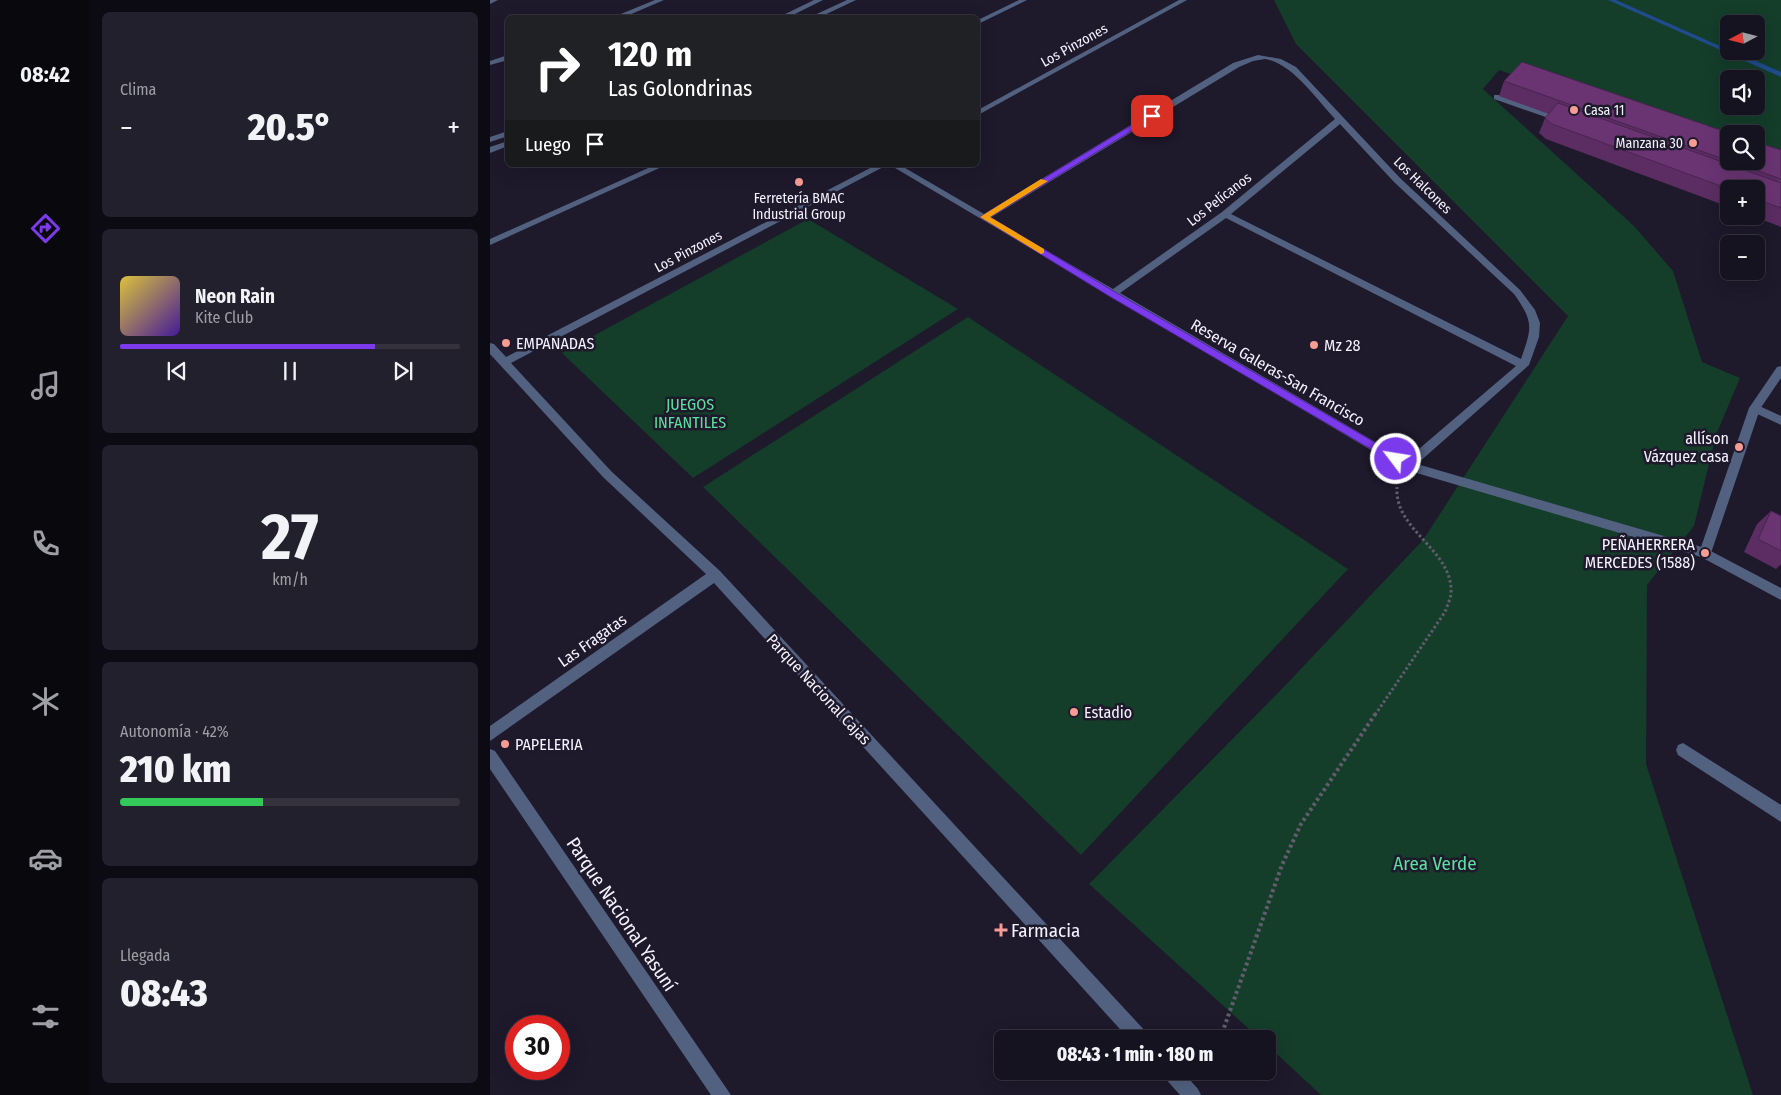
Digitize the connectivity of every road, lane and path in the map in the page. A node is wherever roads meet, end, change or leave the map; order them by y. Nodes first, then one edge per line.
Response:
1 (495, 0) edge
2 (661, 0) edge
3 (820, 0) edge
4 (853, 0) edge
5 (1024, 0) edge
6 (1184, 0) edge
7 (490, 2) edge
8 (622, 15) edge
9 (787, 15) edge
10 (818, 15) edge
11 (980, 21) edge
12 (505, 58) edge
13 (490, 64) edge
14 (1497, 97) dead end
15 (980, 112) edge
16 (1339, 120) junction
17 (1569, 122) edge
18 (505, 134) edge
19 (490, 140) edge
20 (505, 144) edge
21 (490, 150) edge
22 (658, 167) edge
23 (879, 167) edge
24 (897, 167) edge
25 (1225, 214) junction
26 (984, 217) junction
27 (490, 242) edge
28 (1112, 294) junction
29 (490, 347) edge
30 (505, 362) junction
31 (1524, 365) junction
32 (1781, 370) edge
33 (1755, 408) junction
34 (1781, 421) edge
35 (1407, 466) junction
36 (1705, 553) junction
37 (715, 575) junction
38 (1781, 594) edge
39 (490, 734) edge
40 (1683, 750) dead end
41 (490, 756) edge
42 (1781, 814) edge
43 (1133, 1030) edge
44 (1223, 1030) edge
45 (1178, 1080) edge
46 (722, 1095) edge
47 (1192, 1095) edge

1 - 7 street
2 - 8 street
3 - 9 street
4 - 10 street
5 - 11 street
6 - 15 street, Los Pinzones
12 - 13 street
14 - 17 street
16 - 25 street, Los Pelícanos
16 - 26 street, Los Halcones
16 - 31 street, Los Halcones
18 - 19 street
20 - 21 street
22 - 27 street
23 - 30 street, Los Pinzones
24 - 26 street, Reserva Galeras-San Francisco
25 - 28 street, Los Pelícanos
25 - 31 street
26 - 28 street, Reserva Galeras-San Francisco
28 - 35 street, Reserva Galeras-San Francisco
29 - 30 street, Parque Nacional Cajas
30 - 37 street, Parque Nacional Cajas
31 - 35 street
32 - 33 street
33 - 34 street
33 - 36 street
35 - 36 street, Reserva Galeras-San Francisco
35 - 44 path
36 - 38 street, Reserva Galeras-San Francisco
37 - 39 street, Las Fragatas
37 - 43 street, Parque Nacional Cajas
40 - 42 street
41 - 46 street, Parque Nacional Yasuní
45 - 47 street

